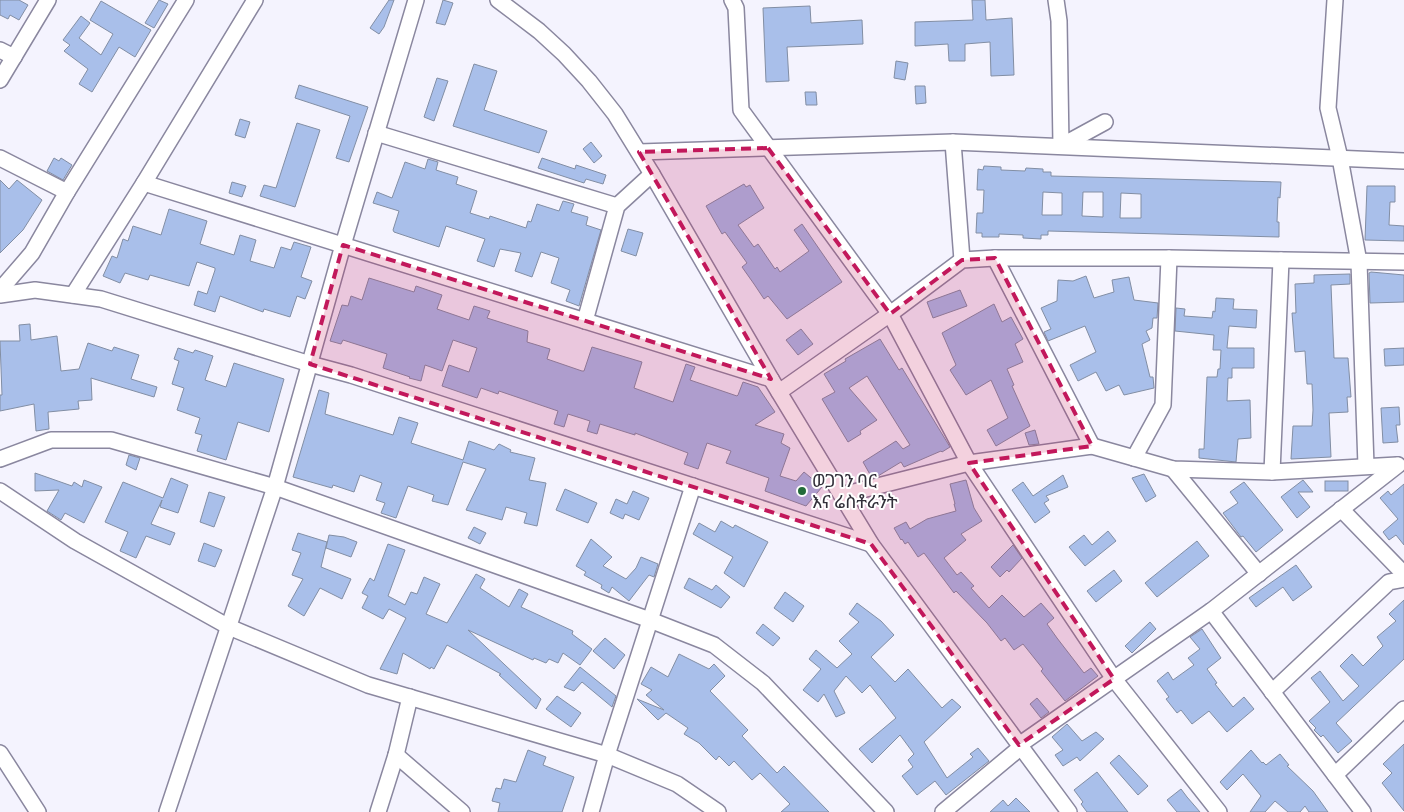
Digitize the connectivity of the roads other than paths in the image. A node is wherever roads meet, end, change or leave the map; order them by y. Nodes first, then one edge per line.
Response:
1 (48, 0) edge
2 (186, 0) edge
3 (255, 0) edge
4 (416, 0) edge
5 (498, 0) edge
6 (732, 0) edge
7 (1056, 0) edge
8 (1335, 0) edge
9 (0, 50) edge
10 (14, 57) junction
11 (0, 80) edge
12 (1105, 122) dead end
13 (376, 133) junction
14 (953, 142) junction
15 (768, 148) junction
16 (639, 152) junction
17 (0, 158) edge
18 (1340, 158) junction
19 (1404, 161) edge
20 (652, 174) junction
21 (144, 183) junction
22 (67, 192) junction
23 (617, 206) junction
24 (343, 245) junction
25 (995, 258) junction
26 (1169, 258) junction
27 (962, 260) junction
28 (1280, 260) junction
29 (1359, 262) junction
30 (1404, 262) edge
31 (0, 290) edge
32 (0, 295) edge
33 (73, 295) junction
34 (890, 314) junction
35 (584, 321) junction
36 (310, 364) junction
37 (775, 385) junction
38 (1092, 446) junction
39 (1134, 458) junction
40 (0, 459) edge
41 (1400, 462) edge
42 (969, 463) junction
43 (1366, 466) junction
44 (1173, 469) junction
45 (1272, 472) junction
46 (693, 486) junction
47 (275, 487) junction
48 (0, 491) edge
49 (842, 495) junction
50 (1341, 509) junction
51 (871, 544) junction
52 (1259, 574) junction
53 (1404, 574) edge
54 (1404, 580) edge
55 (1211, 611) junction
56 (650, 620) junction
57 (229, 627) junction
58 (1114, 679) junction
59 (1272, 692) junction
60 (410, 697) junction
61 (1404, 709) edge
62 (1020, 746) junction
63 (0, 753) edge
64 (396, 755) junction
65 (607, 755) junction
66 (1335, 775) junction
67 (38, 812) edge
68 (167, 812) edge
69 (378, 812) edge
70 (462, 812) edge
71 (591, 812) edge
72 (718, 812) edge
73 (886, 812) edge
74 (943, 812) edge
75 (1069, 812) edge
76 (1219, 812) edge
77 (1362, 812) edge

1 - 10 street
2 - 22 street
3 - 21 street
4 - 13 street
5 - 16 street
6 - 15 street
7 - 12 street
8 - 18 street
9 - 10 street
10 - 11 street
13 - 23 street
13 - 24 street
14 - 15 street
14 - 18 street
14 - 27 street
15 - 16 street
15 - 34 street
16 - 20 street
17 - 22 street
18 - 19 street
18 - 29 street
20 - 23 street
20 - 37 street
21 - 24 street
21 - 33 street
22 - 31 street
23 - 35 street
24 - 35 street
24 - 36 street
25 - 26 street
25 - 27 street
25 - 38 street
26 - 28 street
26 - 39 street
27 - 34 street
28 - 29 street
28 - 45 street
29 - 30 street
29 - 43 street
32 - 33 street
33 - 36 street
34 - 37 street
34 - 42 street
35 - 37 street
36 - 46 street
36 - 47 street
37 - 49 street
38 - 39 street
38 - 42 street
39 - 44 street
40 - 47 street
41 - 43 street
41 - 50 street
42 - 49 street
42 - 58 street
43 - 45 street
44 - 45 street
44 - 52 street
46 - 51 street
46 - 56 street
47 - 56 street
47 - 57 street
48 - 57 street
49 - 51 street
50 - 52 street
50 - 53 street
51 - 62 street
52 - 55 street
54 - 59 street
55 - 58 street
55 - 59 street
56 - 65 street
56 - 73 street
57 - 60 street
57 - 68 street
58 - 62 street
58 - 76 street
59 - 66 street
60 - 64 street
60 - 65 street
61 - 66 street
62 - 74 street
62 - 75 street
63 - 67 street
64 - 69 street
64 - 70 street
65 - 71 street
65 - 72 street
66 - 77 street

